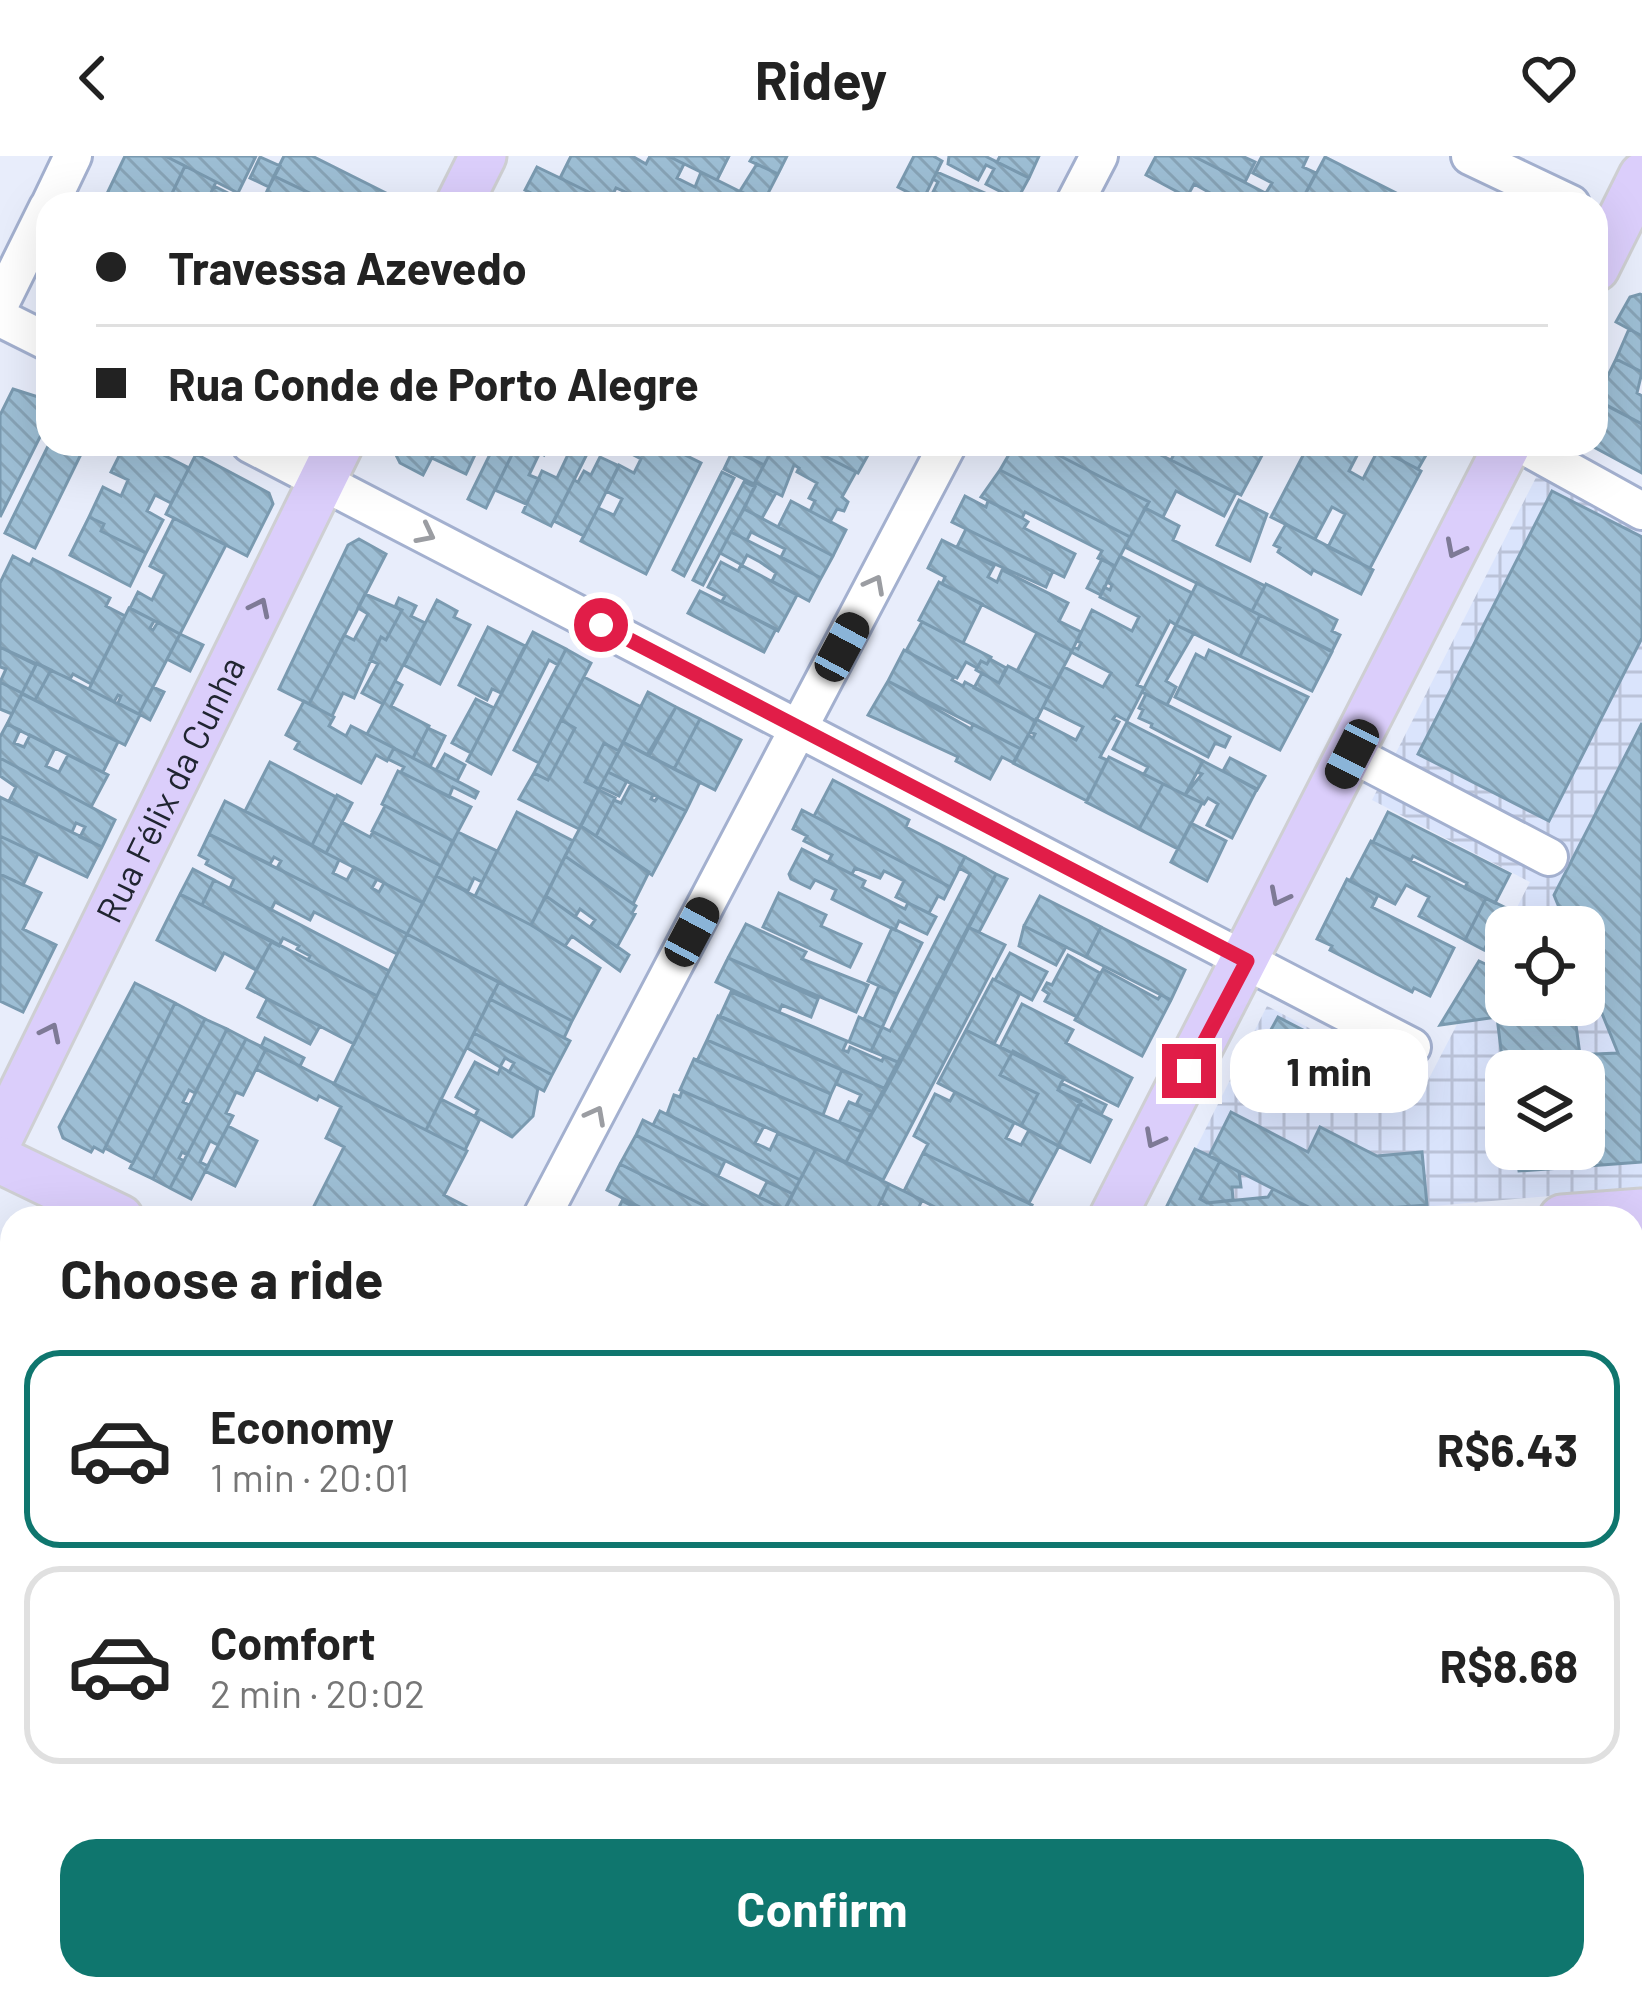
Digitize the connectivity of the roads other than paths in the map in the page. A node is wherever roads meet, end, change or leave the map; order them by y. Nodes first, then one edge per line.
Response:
1 (73, 156) edge
2 (483, 156) edge
3 (1099, 156) edge
4 (1470, 156) edge
5 (1642, 176) edge
6 (56, 192) edge
7 (465, 192) edge
8 (1080, 192) edge
9 (1546, 192) edge
10 (1618, 226) edge
11 (36, 232) edge
12 (0, 304) edge
13 (0, 318) edge
14 (36, 336) edge
15 (942, 456) edge
16 (1502, 456) edge
17 (1543, 456) edge
18 (331, 462) edge
19 (1642, 511) edge
20 (800, 728) junction
21 (1352, 754) junction
22 (1549, 857) dead end
23 (1247, 961) junction
24 (1412, 1047) dead end
25 (0, 1138) edge
26 (0, 1160) edge
27 (95, 1206) edge
28 (547, 1206) edge
29 (1118, 1206) edge

1 - 6 street
2 - 7 main road
3 - 8 street
4 - 9 street
5 - 10 main road
11 - 12 street
13 - 14 street
20 -> 15 street
16 -> 21 main road
17 - 19 street
18 -> 20 street
25 -> 18 main road, Rua Félix da Cunha
20 - 23 street
28 -> 20 street
21 - 22 street
21 -> 23 main road
23 - 24 street
23 -> 29 main road
26 - 27 main road

